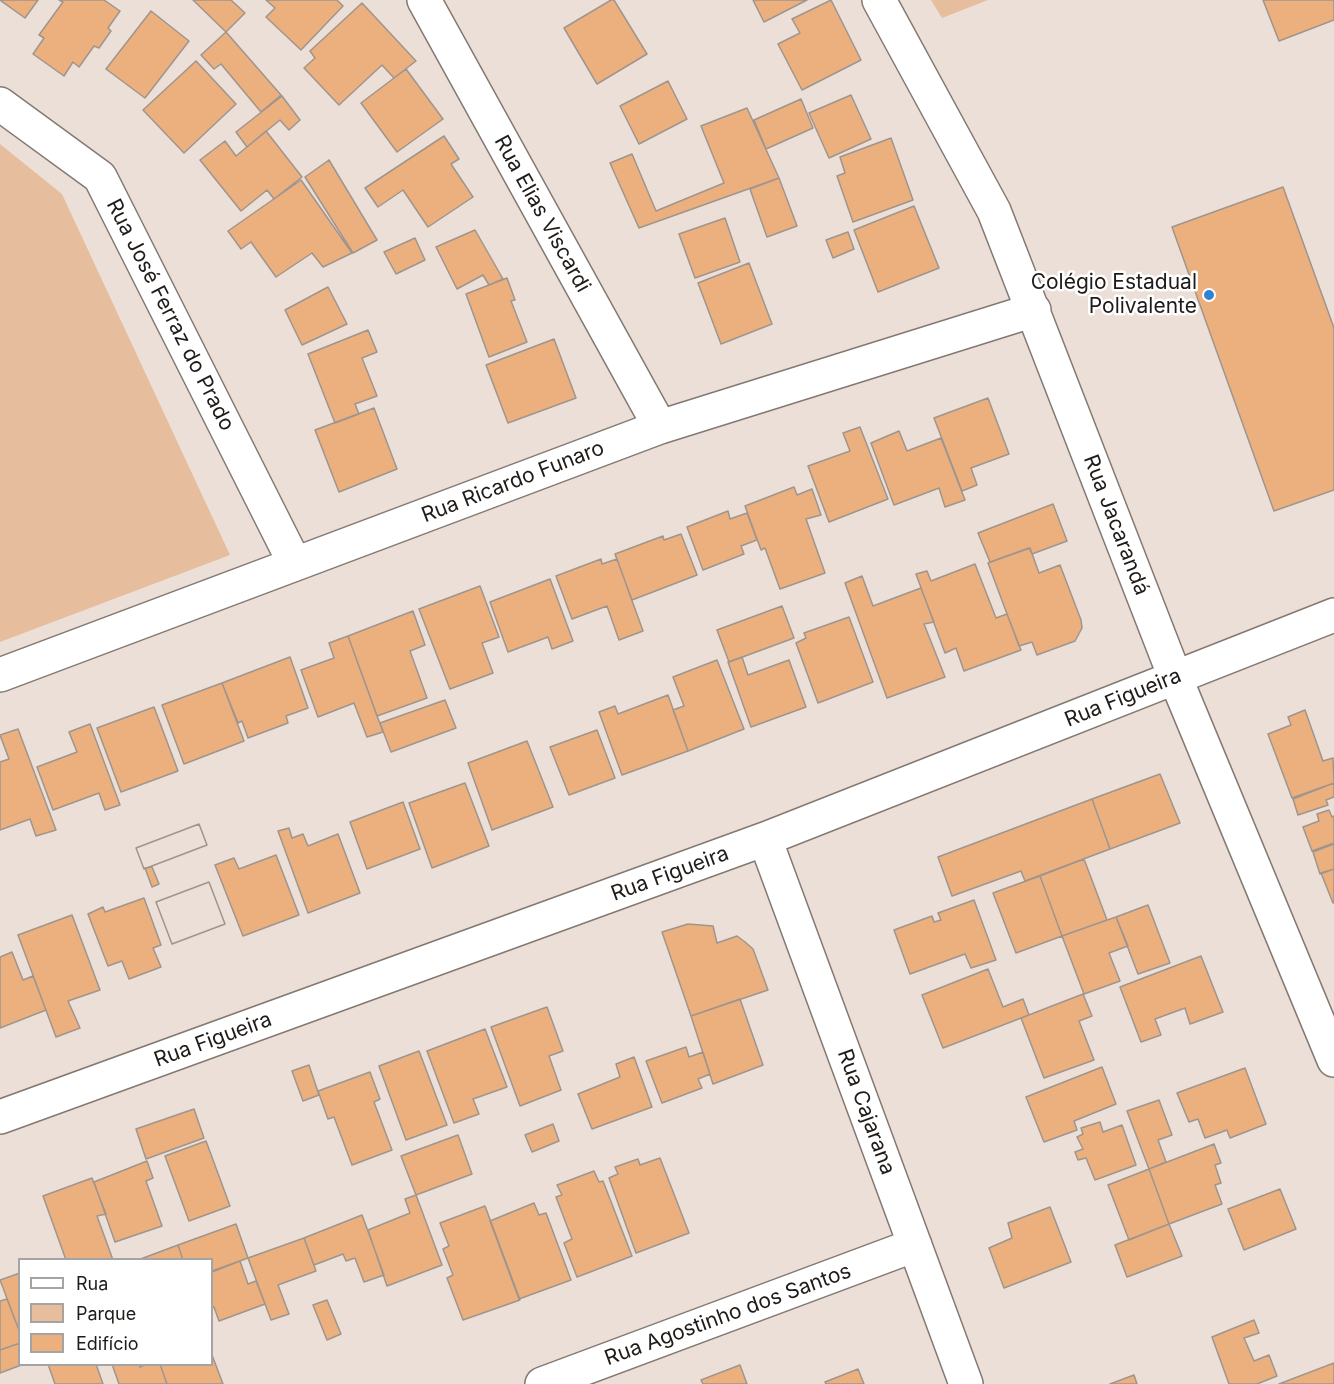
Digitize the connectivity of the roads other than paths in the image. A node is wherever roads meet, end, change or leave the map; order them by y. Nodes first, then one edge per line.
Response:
1 (424, 0) edge
2 (879, 0) edge
3 (0, 104) edge
4 (1034, 310) junction
5 (660, 427) junction
6 (295, 564) junction
7 (1334, 615) edge
8 (0, 675) edge
9 (1175, 677) junction
10 (765, 839) junction
11 (1331, 1045) edge
12 (0, 1117) edge
13 (915, 1245) junction
14 (542, 1384) edge
15 (966, 1384) edge

1 - 5 street, Rua Elias Viscardi
2 - 4 street, Rua Jacarandá
3 - 6 street, Rua José Ferraz do Prado
4 - 5 street, Rua Ricardo Funaro
4 - 9 street, Rua Jacarandá
5 - 6 street, Rua Ricardo Funaro
6 - 8 street, Rua Ricardo Funaro
7 - 9 street, Rua Figueira
9 - 10 street, Rua Figueira
9 - 11 street, Rua Jacarandá
10 - 12 street, Rua Figueira
10 - 13 street, Rua Cajarana
13 - 14 street, Rua Agostinho dos Santos
13 - 15 street, Rua Cajarana

